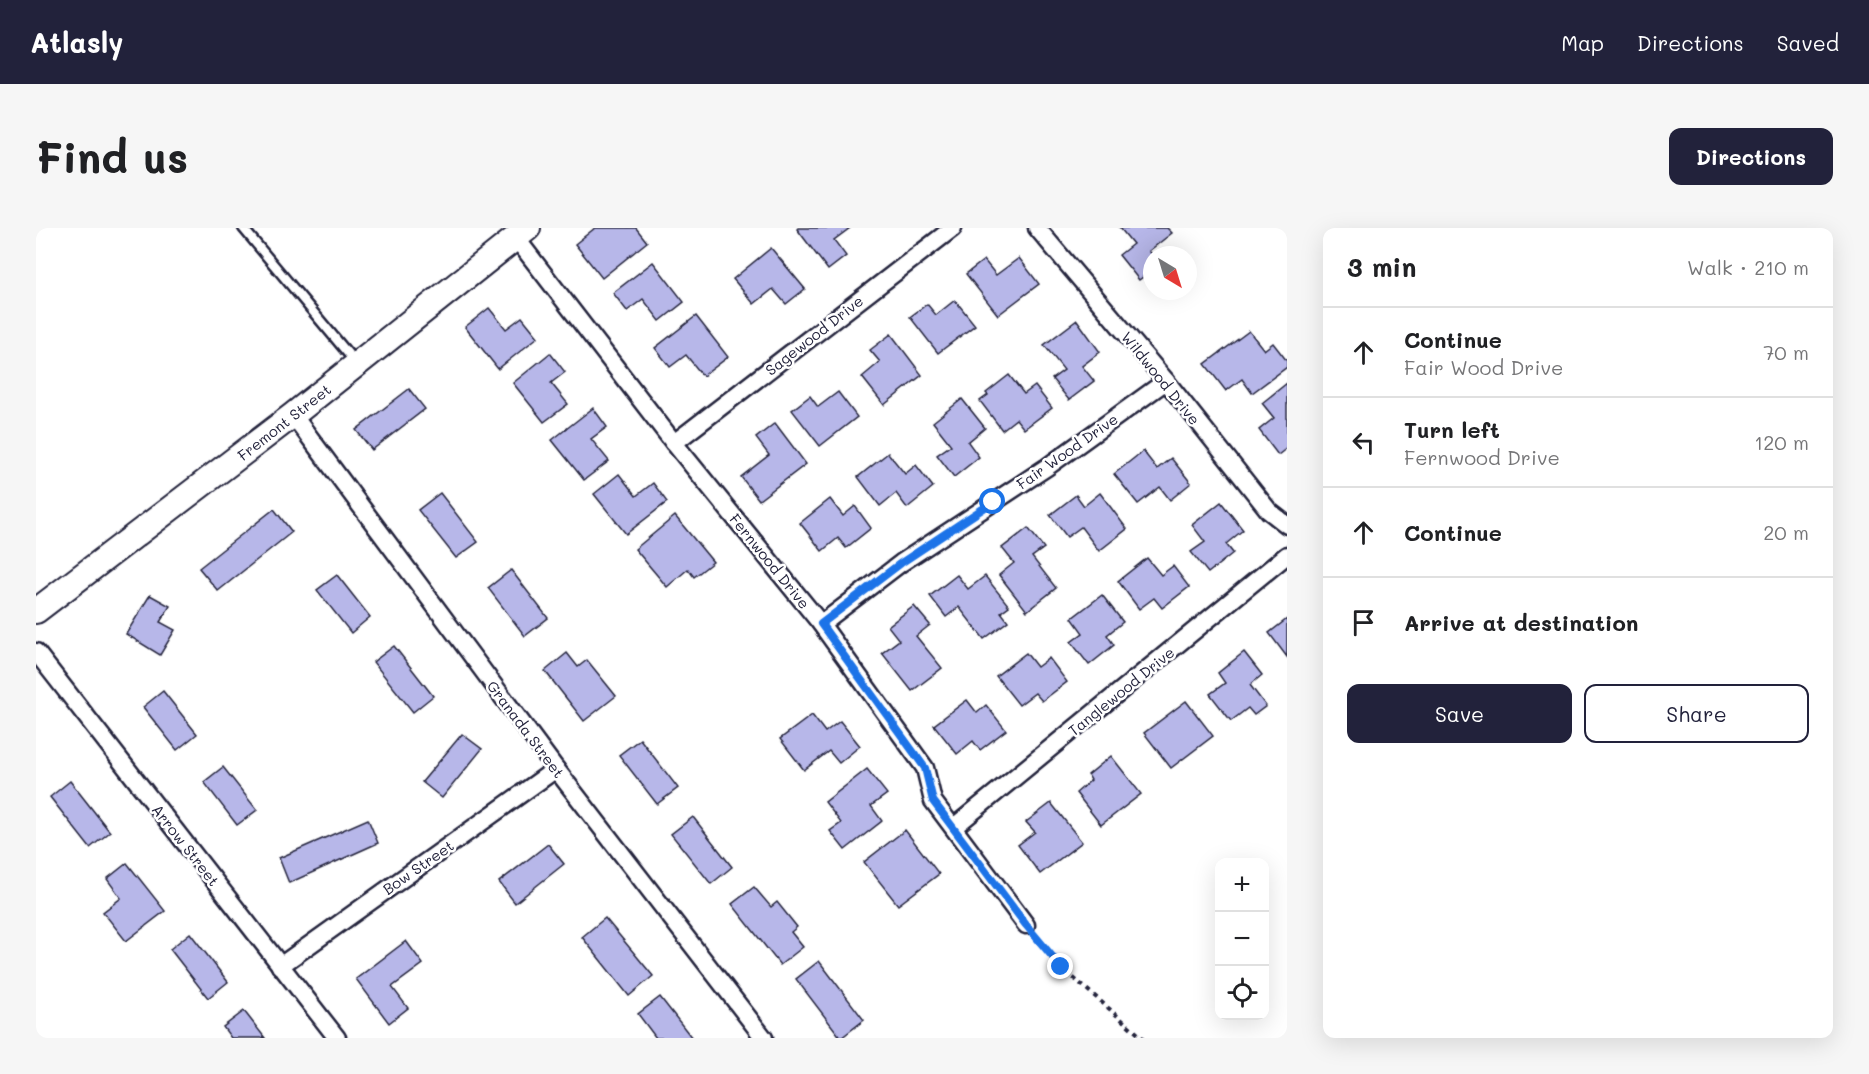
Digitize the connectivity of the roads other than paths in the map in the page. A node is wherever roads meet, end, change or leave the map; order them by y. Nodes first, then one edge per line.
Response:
1 (243, 228) edge
2 (953, 228) edge
3 (1037, 228) edge
4 (522, 233) edge
5 (357, 364) junction
6 (1166, 381) junction
7 (293, 415) junction
8 (674, 443) junction
9 (1287, 525) edge
10 (1287, 555) edge
11 (36, 611) edge
12 (821, 624) junction
13 (36, 652) edge
14 (556, 770) junction
15 (954, 827) junction
16 (1026, 925) road end
17 (280, 966) junction
18 (337, 1038) edge
19 (764, 1038) edge

1 - 5 lane
2 - 8 street, Sagewood Drive
3 - 6 street, Wildwood Drive
4 - 5 street, Fremont Street
4 - 8 street, Fernwood Drive
5 - 7 street, Fremont Street
6 - 9 street, Wildwood Drive
6 - 12 street, Fair Wood Drive
7 - 11 street, Fremont Street
7 - 14 street, Granada Street
8 - 12 street, Fernwood Drive
10 - 15 street, Tanglewood Drive
12 - 15 street, Fernwood Drive
13 - 17 street, Arrow Street
14 - 17 street, Bow Street
14 - 19 street, Granada Street
15 - 16 street, Fernwood Drive
17 - 18 street, Arrow Street

